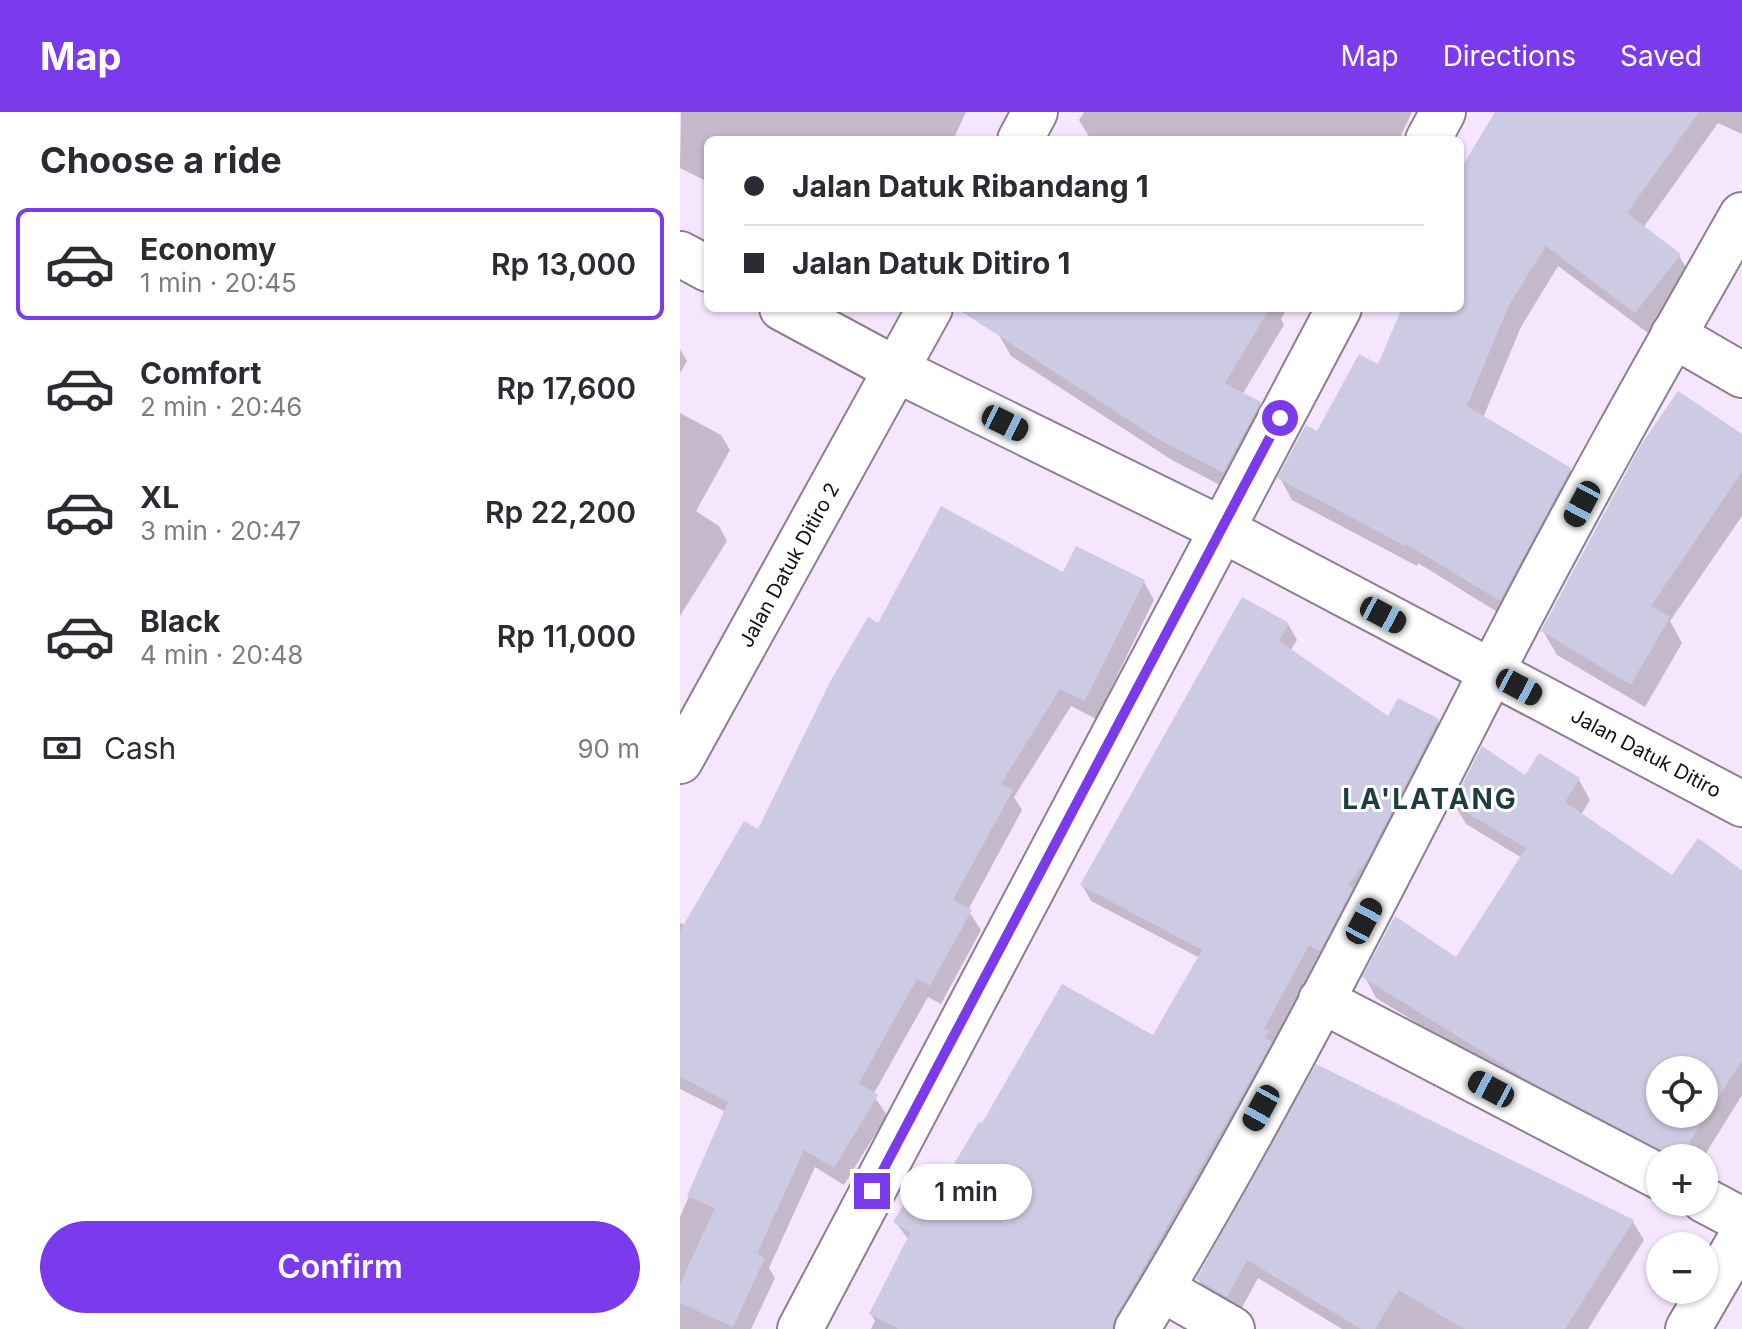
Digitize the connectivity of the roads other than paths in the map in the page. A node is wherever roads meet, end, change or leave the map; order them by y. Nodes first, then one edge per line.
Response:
1 (1035, 112) edge
2 (1443, 112) edge
3 (1022, 136) edge
4 (1430, 136) edge
5 (1742, 215) edge
6 (680, 254) edge
7 (704, 267) edge
8 (789, 312) edge
9 (928, 312) edge
10 (1337, 312) edge
11 (1673, 335) junction
12 (897, 370) junction
13 (1742, 375) edge
14 (1221, 529) junction
15 (1491, 672) junction
16 (680, 761) edge
17 (1742, 804) edge
18 (1321, 1000) junction
19 (1646, 1170) edge
20 (1718, 1207) edge
21 (1742, 1220) edge
22 (1742, 1236) edge
23 (1162, 1289) junction
24 (800, 1329) edge
25 (1137, 1329) edge
26 (1232, 1329) edge
27 (1688, 1329) edge

1 - 3 street
2 - 4 street
5 - 11 street
6 - 7 street
8 - 12 street, Jalan Datuk Ditiro
9 - 12 street, Jalan Datuk Ditiro 2
10 - 14 street
11 - 13 street
11 - 15 street
12 - 14 street, Jalan Datuk Ditiro
12 - 16 street, Jalan Datuk Ditiro 2
14 - 15 street, Jalan Datuk Ditiro
14 - 24 street
15 - 17 street, Jalan Datuk Ditiro
15 - 18 street
18 - 19 street
18 - 23 street
20 - 21 street
22 - 27 street
23 - 25 street
23 - 26 street

